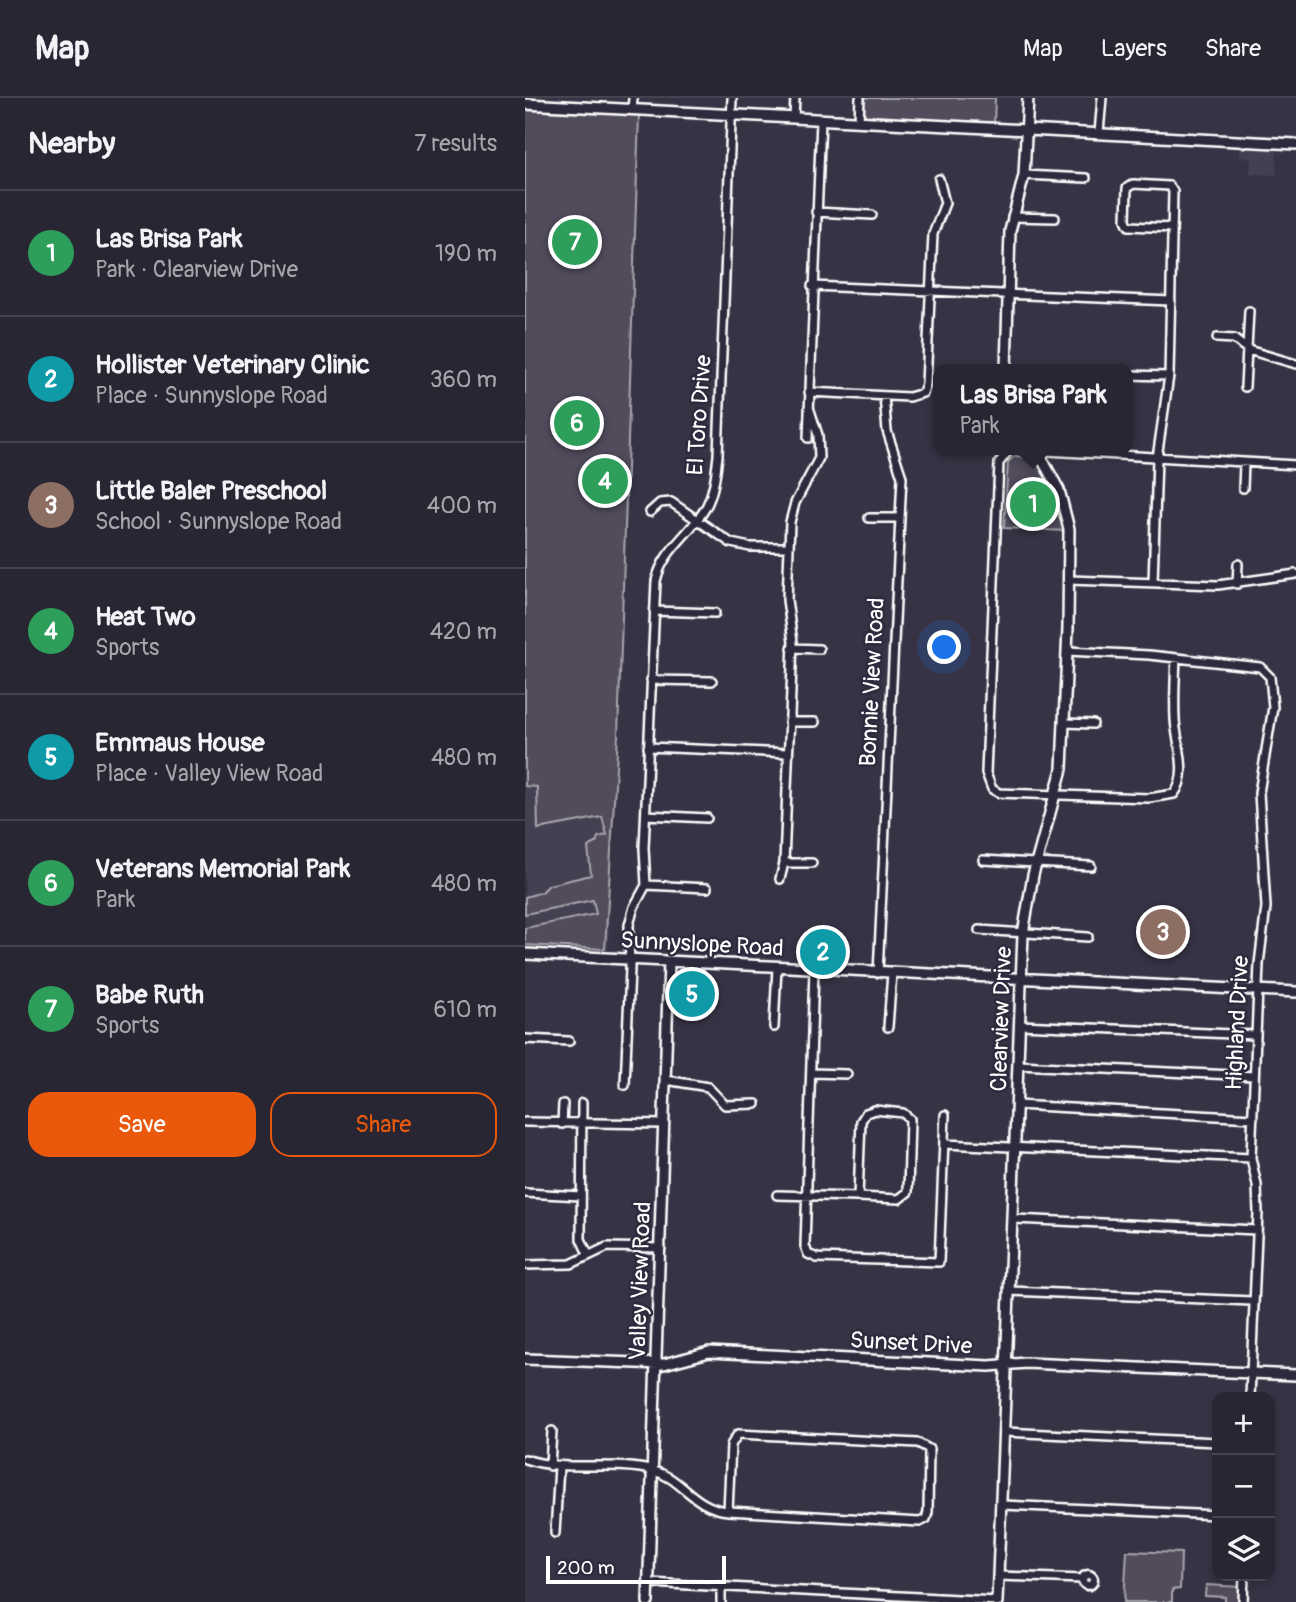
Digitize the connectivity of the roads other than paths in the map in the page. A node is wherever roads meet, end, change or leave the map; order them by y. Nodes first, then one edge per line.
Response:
1 (633, 98) edge
2 (732, 98) edge
3 (795, 98) edge
4 (860, 98) edge
5 (1028, 98) edge
6 (1102, 98) edge
7 (587, 103) edge
8 (525, 104) edge
9 (632, 110) junction
10 (731, 116) junction
11 (794, 118) junction
12 (821, 120) junction
13 (859, 121) junction
14 (1027, 129) junction
15 (1099, 133) junction
16 (1296, 144) edge
17 (1024, 175) junction
18 (1086, 178) dead end
19 (939, 179) dead end
20 (816, 212) junction
21 (872, 215) dead end
22 (1012, 217) junction
23 (1055, 218) dead end
24 (1172, 232) junction
25 (812, 286) junction
26 (930, 291) junction
27 (1007, 296) junction
28 (1171, 300) junction
29 (1249, 311) dead end
30 (1217, 338) dead end
31 (1248, 350) junction
32 (1006, 364) edge
33 (1296, 364) edge
34 (1133, 375) edge
35 (1169, 376) junction
36 (1245, 387) dead end
37 (809, 392) junction
38 (884, 396) junction
39 (809, 407) junction
40 (808, 438) dead end
41 (1003, 455) edge
42 (1038, 455) edge
43 (1105, 455) edge
44 (1157, 458) junction
45 (1244, 463) junction
46 (1296, 465) edge
47 (1243, 488) dead end
48 (650, 512) dead end
49 (699, 518) junction
50 (869, 518) dead end
51 (899, 518) junction
52 (789, 547) junction
53 (1238, 564) dead end
54 (1296, 574) edge
55 (1069, 580) junction
56 (1153, 583) junction
57 (1237, 584) junction
58 (654, 611) junction
59 (716, 613) dead end
60 (792, 648) junction
61 (819, 649) dead end
62 (1067, 651) junction
63 (1176, 658) junction
64 (651, 680) junction
65 (712, 681) dead end
66 (789, 722) junction
67 (815, 722) dead end
68 (1065, 723) junction
69 (1093, 724) dead end
70 (648, 747) junction
71 (788, 753) junction
72 (1056, 795) junction
73 (646, 815) junction
74 (707, 818) dead end
75 (983, 860) dead end
76 (784, 863) junction
77 (812, 863) dead end
78 (1036, 863) junction
79 (1091, 866) dead end
80 (780, 879) dead end
81 (646, 885) junction
82 (707, 888) dead end
83 (979, 930) dead end
84 (1023, 934) junction
85 (1088, 937) dead end
86 (525, 954) edge
87 (629, 962) junction
88 (669, 962) junction
89 (777, 967) junction
90 (814, 970) junction
91 (878, 972) junction
92 (892, 973) junction
93 (1021, 979) junction
94 (1258, 991) junction
95 (1296, 992) edge
96 (1020, 1025) junction
97 (774, 1027) dead end
98 (888, 1027) dead end
99 (1256, 1035) junction
100 (525, 1039) edge
101 (569, 1041) dead end
102 (1018, 1065) junction
103 (811, 1073) junction
104 (847, 1074) dead end
105 (1254, 1076) junction
106 (666, 1080) junction
107 (625, 1085) dead end
108 (582, 1103) dead end
109 (563, 1104) dead end
110 (756, 1104) dead end
111 (1016, 1105) junction
112 (945, 1115) dead end
113 (1252, 1118) junction
114 (525, 1122) edge
115 (584, 1122) junction
116 (562, 1124) junction
117 (664, 1124) junction
118 (944, 1144) junction
119 (1015, 1147) junction
120 (1251, 1158) junction
121 (525, 1193) edge
122 (581, 1195) junction
123 (777, 1195) dead end
124 (806, 1195) junction
125 (858, 1197) junction
126 (1014, 1219) junction
127 (1257, 1230) junction
128 (661, 1248) junction
129 (589, 1254) junction
130 (525, 1265) edge
131 (1010, 1291) junction
132 (1252, 1301) junction
133 (525, 1359) edge
134 (657, 1364) junction
135 (1008, 1364) junction
136 (1251, 1373) junction
137 (1296, 1374) edge
138 (1249, 1392) edge
139 (552, 1431) dead end
140 (1005, 1432) junction
141 (1212, 1442) edge
142 (525, 1459) edge
143 (550, 1466) junction
144 (559, 1466) junction
145 (653, 1471) junction
146 (1002, 1505) junction
147 (728, 1511) junction
148 (1212, 1515) edge
149 (555, 1533) dead end
150 (999, 1576) junction
151 (1082, 1579) dead end
152 (1244, 1581) edge
153 (649, 1583) junction
154 (721, 1587) junction
155 (927, 1600) edge
156 (648, 1602) edge
157 (721, 1602) edge
158 (997, 1602) edge
159 (1243, 1602) edge

1 - 9 street
2 - 10 street, El Toro Drive
3 - 11 street
4 - 13 street
5 - 14 street
6 - 15 street
7 - 8 street
7 - 9 street
9 - 10 street
10 - 11 street
10 - 49 street, El Toro Drive
11 - 12 street
12 - 13 street
12 - 20 street
13 - 14 street
14 - 15 street
14 - 17 street
15 - 16 street
17 - 18 street
17 - 22 street
19 - 26 street
20 - 21 street
20 - 25 street
22 - 23 street
22 - 27 street
24 - 24 street
24 - 28 street
25 - 26 street
25 - 37 street
26 - 27 street
26 - 38 street
27 - 28 street
27 - 32 street
28 - 35 street
29 - 31 street
30 - 31 street
31 - 33 street
31 - 36 street
34 - 35 street
35 - 44 street
37 - 38 street
37 - 39 street
38 - 51 street, Bonnie View Road
39 - 40 street
39 - 52 street
41 - 72 street
42 - 55 street, Clearview Drive
43 - 44 street
44 - 45 street
44 - 56 street
45 - 46 street
45 - 47 street
48 - 49 street
49 - 52 street
49 - 58 street, El Toro Drive
50 - 51 street
51 - 91 street, Bonnie View Road
52 - 60 street
53 - 57 street
54 - 57 street
55 - 56 street
55 - 62 street, Clearview Drive
56 - 57 street
58 - 59 street
58 - 64 street, El Toro Drive
60 - 61 street
60 - 66 street
62 - 63 street
62 - 68 street, Clearview Drive
63 - 72 street
63 - 94 street, Highland Drive
64 - 65 street
64 - 70 street, El Toro Drive
66 - 67 street
66 - 71 street
68 - 69 street
68 - 72 street, Clearview Drive
70 - 71 street
70 - 73 street, El Toro Drive
71 - 76 street
72 - 78 street, Clearview Drive
73 - 74 street
73 - 81 street, El Toro Drive
75 - 78 street
76 - 77 street
76 - 80 street
78 - 79 street
78 - 84 street, Clearview Drive
81 - 82 street
81 - 87 street, El Toro Drive
83 - 84 street
84 - 85 street
84 - 93 street, Clearview Drive
86 - 87 street, Sunnyslope Road
87 - 88 street, Sunnyslope Road
87 - 107 street, El Toro Drive
88 - 89 street, Sunnyslope Road
88 - 106 street, Valley View Road
89 - 90 street, Sunnyslope Road
89 - 97 street
90 - 91 street, Sunnyslope Road
90 - 103 street
91 - 92 street, Sunnyslope Road
92 - 93 street, Sunnyslope Road
92 - 98 street
93 - 94 street, Sunnyslope Road
93 - 96 street, Clearview Drive
94 - 95 street, Sunnyslope Road
94 - 99 street, Highland Drive
96 - 99 street
96 - 102 street, Clearview Drive
99 - 105 street, Highland Drive
100 - 101 street
102 - 105 street
102 - 111 street, Clearview Drive
103 - 104 street
103 - 124 street
105 - 113 street, Highland Drive
106 - 110 street
106 - 117 street, Valley View Road
108 - 115 street
109 - 116 street
111 - 113 street
111 - 119 street, Clearview Drive
112 - 118 street
113 - 120 street, Highland Drive
114 - 116 street
115 - 116 street
115 - 117 street
115 - 122 street
117 - 128 street, Valley View Road
118 - 119 street
118 - 124 street
119 - 120 street
119 - 126 street, Clearview Drive
120 - 127 street, Highland Drive
121 - 122 street
122 - 129 street
123 - 124 street
124 - 125 street
125 - 125 street
126 - 127 street
126 - 131 street, Clearview Drive
127 - 132 street, Highland Drive
128 - 129 street
128 - 134 street, Valley View Road
129 - 130 street
131 - 132 street
131 - 135 street, Clearview Drive
132 - 136 street, Highland Drive
133 - 134 street, Sunset Drive
134 - 135 street, Sunset Drive
134 - 145 street, Valley View Road
135 - 136 street, Sunset Drive
135 - 140 street, Clearview Drive
136 - 137 street, Sunset Drive
136 - 138 street, Highland Drive
139 - 143 street
140 - 141 street
140 - 146 street, Clearview Drive
142 - 143 street
143 - 144 street
144 - 145 street
144 - 149 street
145 - 147 street
145 - 153 street, Valley View Road
146 - 148 street
146 - 150 street, Clearview Drive
147 - 147 street
150 - 151 street
150 - 158 street, Clearview Drive
152 - 159 street
153 - 154 street
153 - 156 street, Valley View Road
154 - 155 street
154 - 157 street
155 - 158 street

